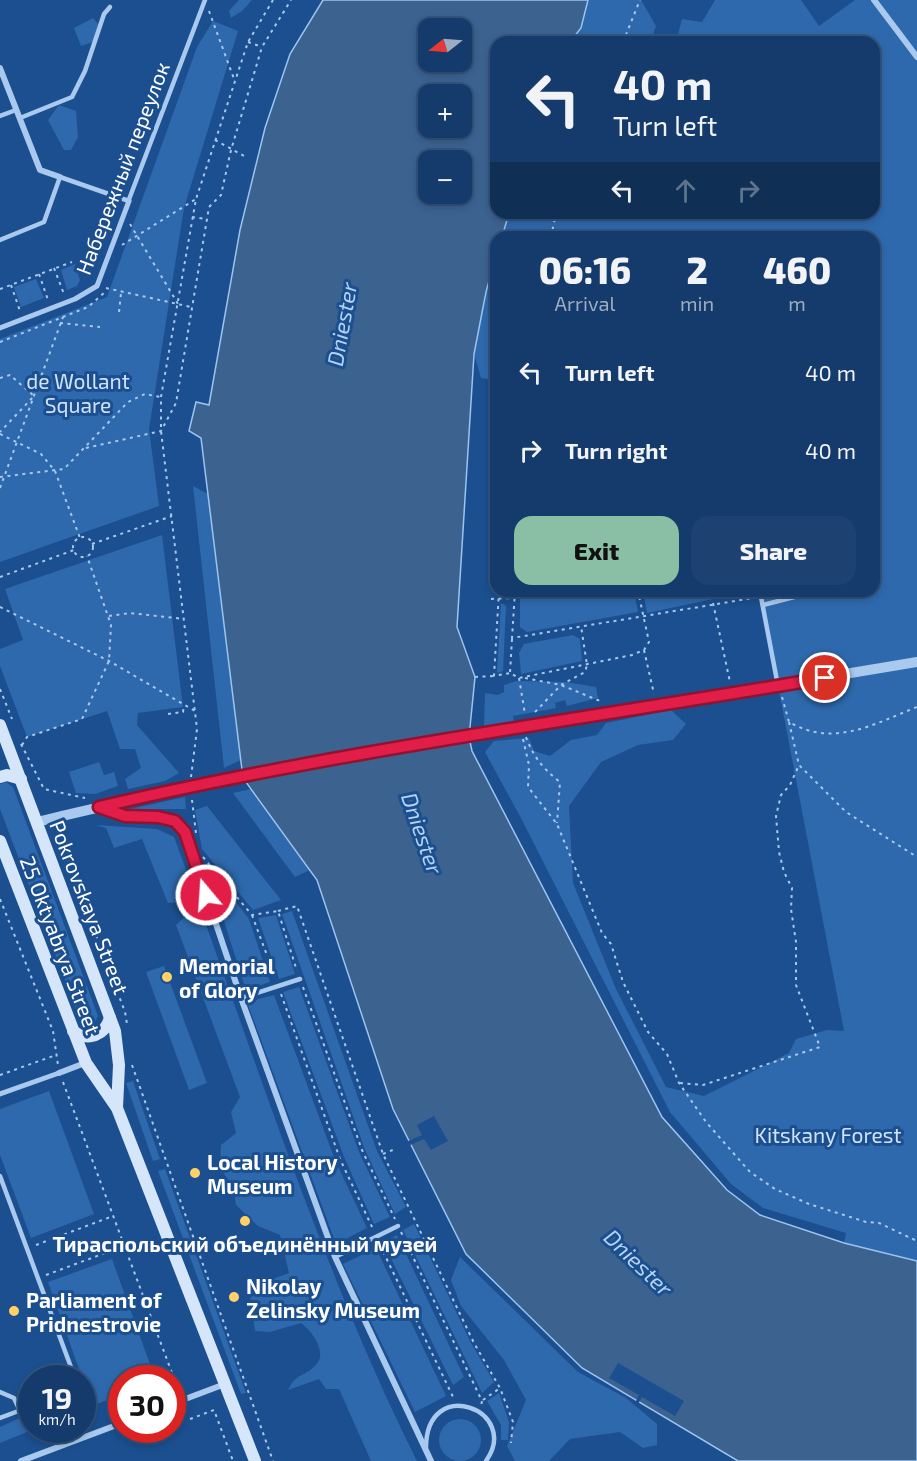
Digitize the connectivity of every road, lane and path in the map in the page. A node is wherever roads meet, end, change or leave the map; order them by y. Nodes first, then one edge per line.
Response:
1 (205, 0) edge
2 (273, 0) edge
3 (291, 0) edge
4 (640, 0) edge
5 (874, 0) edge
6 (110, 7) dead end
7 (625, 36) edge
8 (248, 42) junction
9 (262, 47) junction
10 (917, 57) edge
11 (0, 68) edge
12 (234, 79) junction
13 (16, 110) junction
14 (0, 116) edge
15 (20, 118) junction
16 (214, 140) junction
17 (231, 150) junction
18 (246, 157) dead end
19 (60, 177) junction
20 (196, 199) junction
21 (129, 201) junction
22 (124, 214) junction
23 (191, 216) junction
24 (207, 219) junction
25 (136, 236) junction
26 (0, 240) edge
27 (109, 252) junction
28 (72, 262) dead end
29 (54, 268) junction
30 (39, 274) junction
31 (11, 285) junction
32 (97, 286) junction
33 (0, 289) edge
34 (108, 289) junction
35 (121, 293) junction
36 (64, 295) dead end
37 (48, 301) dead end
38 (178, 304) junction
39 (191, 307) junction
40 (20, 312) dead end
41 (119, 312) dead end
42 (63, 317) junction
43 (60, 323) junction
44 (100, 327) dead end
45 (0, 328) edge
46 (0, 342) edge
47 (0, 378) edge
48 (34, 396) junction
49 (161, 397) junction
50 (161, 431) junction
51 (0, 433) edge
52 (18, 441) junction
53 (86, 448) junction
54 (56, 471) junction
55 (5, 474) junction
56 (0, 477) edge
57 (0, 488) edge
58 (172, 516) junction
59 (80, 538) junction
60 (92, 544) junction
61 (74, 550) junction
62 (87, 556) junction
63 (0, 577) edge
64 (639, 597) edge
65 (761, 597) joint
66 (794, 597) edge
67 (514, 598) joint
68 (491, 599) dead end
69 (499, 600) junction
70 (713, 603) junction
71 (763, 605) junction
72 (0, 607) edge
73 (109, 616) junction
74 (643, 616) junction
75 (185, 620) junction
76 (581, 626) junction
77 (512, 638) junction
78 (644, 650) junction
79 (109, 661) junction
80 (917, 662) edge
81 (587, 665) junction
82 (510, 673) junction
83 (494, 676) junction
84 (475, 677) dead end
85 (521, 678) junction
86 (730, 682) dead end
87 (561, 685) junction
88 (778, 686) junction
89 (0, 688) edge
90 (655, 695) dead end
91 (600, 701) dead end
92 (184, 705) junction
93 (917, 707) edge
94 (195, 711) junction
95 (168, 714) dead end
96 (525, 715) junction
97 (789, 722) junction
98 (0, 725) edge
99 (15, 726) dead end
100 (518, 727) junction
101 (18, 735) dead end
102 (22, 744) junction
103 (798, 765) junction
104 (190, 766) dead end
105 (0, 777) edge
106 (21, 779) junction
107 (44, 789) dead end
108 (99, 807) junction
109 (193, 809) dead end
110 (37, 822) junction
111 (557, 824) junction
112 (59, 837) dead end
113 (0, 841) edge
114 (196, 853) junction
115 (917, 857) edge
116 (0, 899) edge
117 (278, 911) junction
118 (6, 913) junction
119 (252, 915) junction
120 (0, 916) edge
121 (300, 979) junction
122 (278, 986) junction
123 (241, 998) junction
124 (111, 1018) junction
125 (73, 1031) junction
126 (128, 1032) dead end
127 (56, 1055) junction
128 (131, 1062) dead end
129 (86, 1063) junction
130 (59, 1073) junction
131 (0, 1075) edge
132 (679, 1083) junction
133 (0, 1094) edge
134 (117, 1108) junction
135 (395, 1149) dead end
136 (383, 1154) junction
137 (0, 1176) edge
138 (113, 1216) junction
139 (398, 1226) junction
140 (377, 1237) junction
141 (917, 1241) edge
142 (124, 1246) junction
143 (27, 1248) junction
144 (335, 1257) junction
145 (38, 1278) junction
146 (70, 1365) edge
147 (169, 1365) edge
148 (225, 1384) junction
149 (500, 1388) junction
150 (0, 1392) edge
151 (186, 1399) edge
152 (482, 1401) junction
153 (457, 1405) junction
154 (18, 1407) edge
155 (18, 1412) edge
156 (480, 1412) junction
157 (0, 1418) edge
158 (190, 1419) dead end
159 (108, 1428) edge
160 (511, 1443) dead end
161 (426, 1450) junction
162 (21, 1461) edge
163 (233, 1461) edge
164 (255, 1461) edge
165 (273, 1461) edge
166 (431, 1461) edge
167 (486, 1461) edge

1 - 12 path
1 - 21 lane, Набережный переулок
2 - 8 path
3 - 9 path
4 - 7 path
5 - 10 street
6 - 15 lane
8 - 9 path
8 - 12 path
9 - 17 path
11 - 13 street
12 - 16 path
13 - 14 lane
13 - 15 street
15 - 19 street
16 - 17 path
16 - 20 path
17 - 18 path
17 - 24 path
19 - 21 lane
19 - 26 lane
20 - 23 path
20 - 25 path
21 - 22 street, Набережный переулок
21 - 32 lane
22 - 25 path
22 - 27 street, Набережный переулок
23 - 24 path
23 - 38 path
24 - 39 path
25 - 27 path
25 - 38 path
27 - 32 street, Набережный переулок
28 - 29 path
29 - 30 path
29 - 36 path
30 - 31 path
30 - 37 path
31 - 33 path
31 - 40 path
32 - 34 path
32 - 45 street, Набережный переулок
34 - 35 path
34 - 42 path
35 - 38 path
35 - 41 path
38 - 39 path
38 - 49 path
39 - 50 path
42 - 43 path
42 - 46 path
43 - 44 path
43 - 48 path
47 - 48 path
48 - 51 path
48 - 52 path
49 - 50 path
49 - 53 path
50 - 53 path
50 - 58 path
51 - 52 path
52 - 54 path
52 - 55 path
53 - 54 path
54 - 55 path
54 - 59 path
55 - 56 path
55 - 57 path
58 - 60 path
58 - 75 path
59 - 60 path
59 - 61 path
60 - 62 path
61 - 62 path
61 - 63 path
62 - 73 path
64 - 74 path
65 - 70 path
65 - 71 lane
66 - 71 lane
67 - 69 path
67 - 77 path
68 - 69 path
69 - 83 path
70 - 74 path
70 - 86 path
71 - 88 lane
72 - 79 path
73 - 75 path
73 - 79 path
74 - 76 path
74 - 78 path
75 - 94 path
76 - 77 path
76 - 81 path
77 - 82 path
78 - 81 path
78 - 90 path
79 - 92 path
79 - 102 path
80 - 88 street
81 - 85 path
81 - 87 path
82 - 83 path
82 - 85 path
83 - 84 path
85 - 87 path
85 - 96 path
87 - 91 path
87 - 96 path
88 - 97 path
88 - 100 street
89 - 99 path
92 - 94 path
92 - 95 path
93 - 97 path
94 - 104 path
96 - 100 path
97 - 103 path
98 - 106 main road, Pokrovskaya Street
100 - 108 street
101 - 102 path
102 - 107 path
103 - 115 path
103 - 132 path
105 - 106 main road
106 - 110 main road, Pokrovskaya Street
108 - 110 street
108 - 114 street
109 - 114 path
110 - 124 main road, Pokrovskaya Street
111 - 111 path
111 - 132 path
112 - 126 path
113 - 125 main road, 25 Oktyabrya Street
114 - 119 path
114 - 123 street
116 - 118 path
117 - 119 path
117 - 121 path
117 - 136 path
118 - 120 path
118 - 127 path
119 - 122 path
121 - 122 lane
121 - 139 path
122 - 123 lane
122 - 140 path
123 - 144 street
124 - 125 main road
124 - 134 main road, Pokrovskaya Street
125 - 129 main road, 25 Oktyabrya Street
127 - 130 path
127 - 131 path
128 - 165 path
129 - 130 street
129 - 134 main road, Pokrovskaya Street
130 - 133 street
130 - 138 path
132 - 141 path
134 - 148 main road, Pokrovskaya Street
135 - 136 path
136 - 149 path
137 - 143 lane
138 - 142 path
138 - 143 path
139 - 140 lane
139 - 152 path
140 - 144 lane
140 - 153 path
142 - 145 path
142 - 147 path
143 - 145 lane
144 - 161 street
145 - 146 lane
148 - 151 street
148 - 164 main road, Pokrovskaya Street
149 - 152 path
149 - 160 path
150 - 154 lane
152 - 156 path
153 - 156 lane
153 - 161 lane
155 - 157 lane
156 - 167 lane
158 - 163 path
159 - 162 street
161 - 166 street

